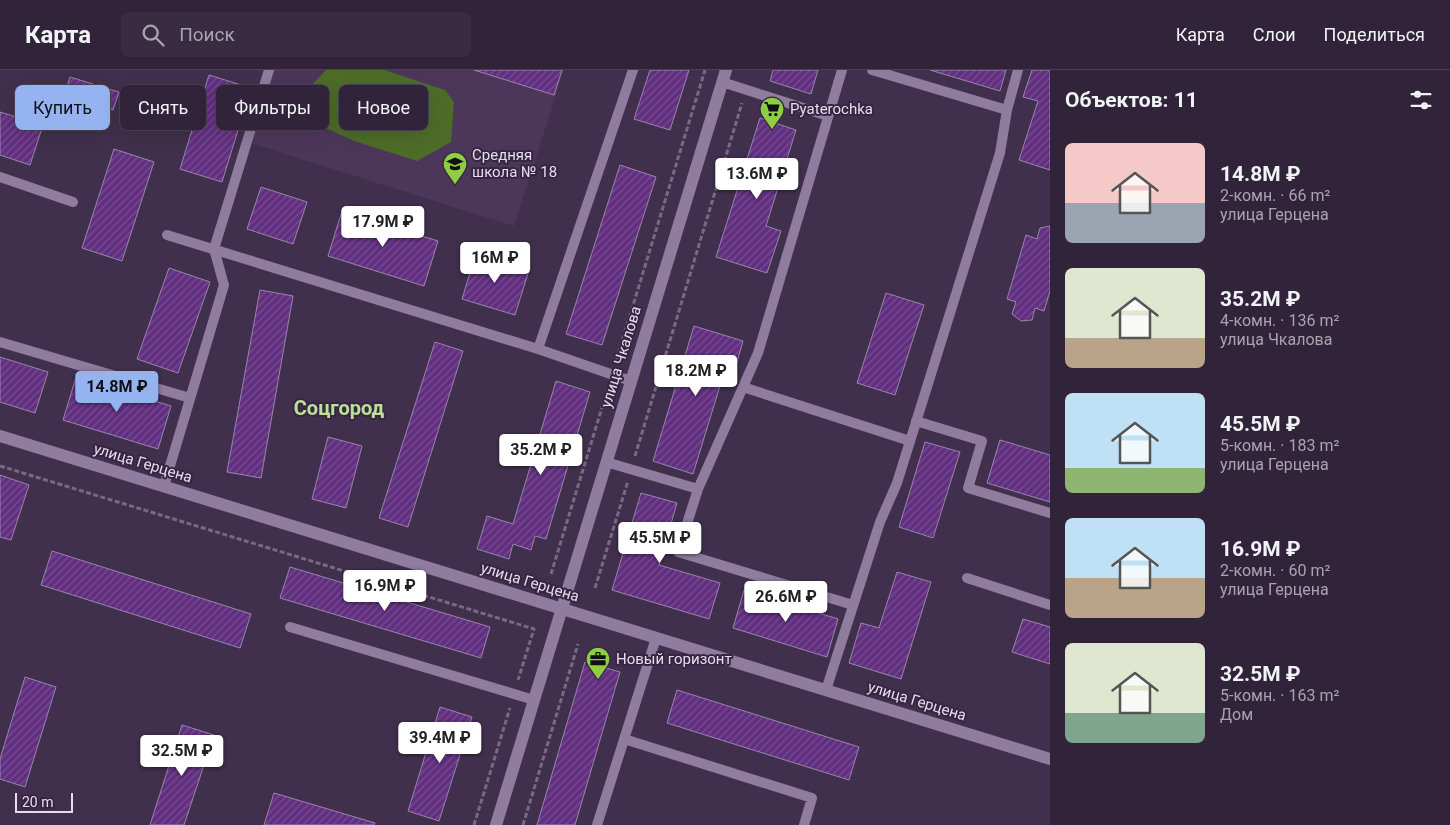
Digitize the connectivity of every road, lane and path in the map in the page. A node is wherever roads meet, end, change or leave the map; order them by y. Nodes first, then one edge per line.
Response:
1 (269, 70) edge
2 (633, 70) edge
3 (706, 70) edge
4 (842, 70) edge
5 (872, 70) edge
6 (1018, 70) edge
7 (887, 72) edge
8 (724, 76) edge
9 (746, 90) junction
10 (1007, 110) junction
11 (828, 116) junction
12 (0, 178) edge
13 (73, 202) dead end
14 (167, 235) dead end
15 (214, 250) junction
16 (0, 342) edge
17 (538, 348) junction
18 (612, 375) junction
19 (631, 381) junction
20 (743, 387) junction
21 (190, 398) junction
22 (916, 422) junction
23 (0, 436) edge
24 (910, 441) junction
25 (606, 462) junction
26 (0, 466) edge
27 (631, 469) junction
28 (164, 486) junction
29 (698, 489) junction
30 (1050, 513) edge
31 (551, 574) dead end
32 (967, 578) dead end
33 (595, 588) dead end
34 (853, 605) junction
35 (1050, 605) edge
36 (562, 608) junction
37 (290, 627) dead end
38 (656, 638) junction
39 (578, 644) dead end
40 (826, 690) junction
41 (514, 694) junction
42 (534, 700) junction
43 (624, 739) junction
44 (1050, 759) edge
45 (474, 825) edge
46 (496, 825) edge
47 (523, 825) edge
48 (597, 825) edge
49 (804, 825) edge

1 - 15 lane
2 - 17 lane
3 - 18 path
4 - 11 lane
5 - 7 lane
6 - 10 lane
7 - 10 lane
8 - 9 lane
8 - 19 street, улица Чкалова
9 - 11 lane
9 - 27 path
10 - 22 lane
11 - 20 lane
12 - 13 lane
14 - 15 lane
15 - 17 lane
15 - 21 lane
16 - 21 lane
17 - 18 lane
18 - 19 lane
18 - 31 path
19 - 25 street, улица Чкалова
20 - 24 lane
20 - 29 lane
21 - 28 lane
22 - 24 lane
22 - 30 lane
23 - 28 street, улица Герцена
24 - 34 lane
25 - 27 lane
25 - 36 street, улица Чкалова
26 - 41 path
27 - 29 lane
27 - 33 path
28 - 36 street, улица Герцена
29 - 34 lane
32 - 35 lane
34 - 40 lane
36 - 38 street, улица Герцена
36 - 42 street, улица Чкалова
37 - 41 lane
38 - 40 street, улица Герцена
38 - 43 lane
39 - 47 path
40 - 44 street, улица Герцена
41 - 42 lane
41 - 45 path
42 - 46 street, улица Чкалова
43 - 48 lane
43 - 49 lane

